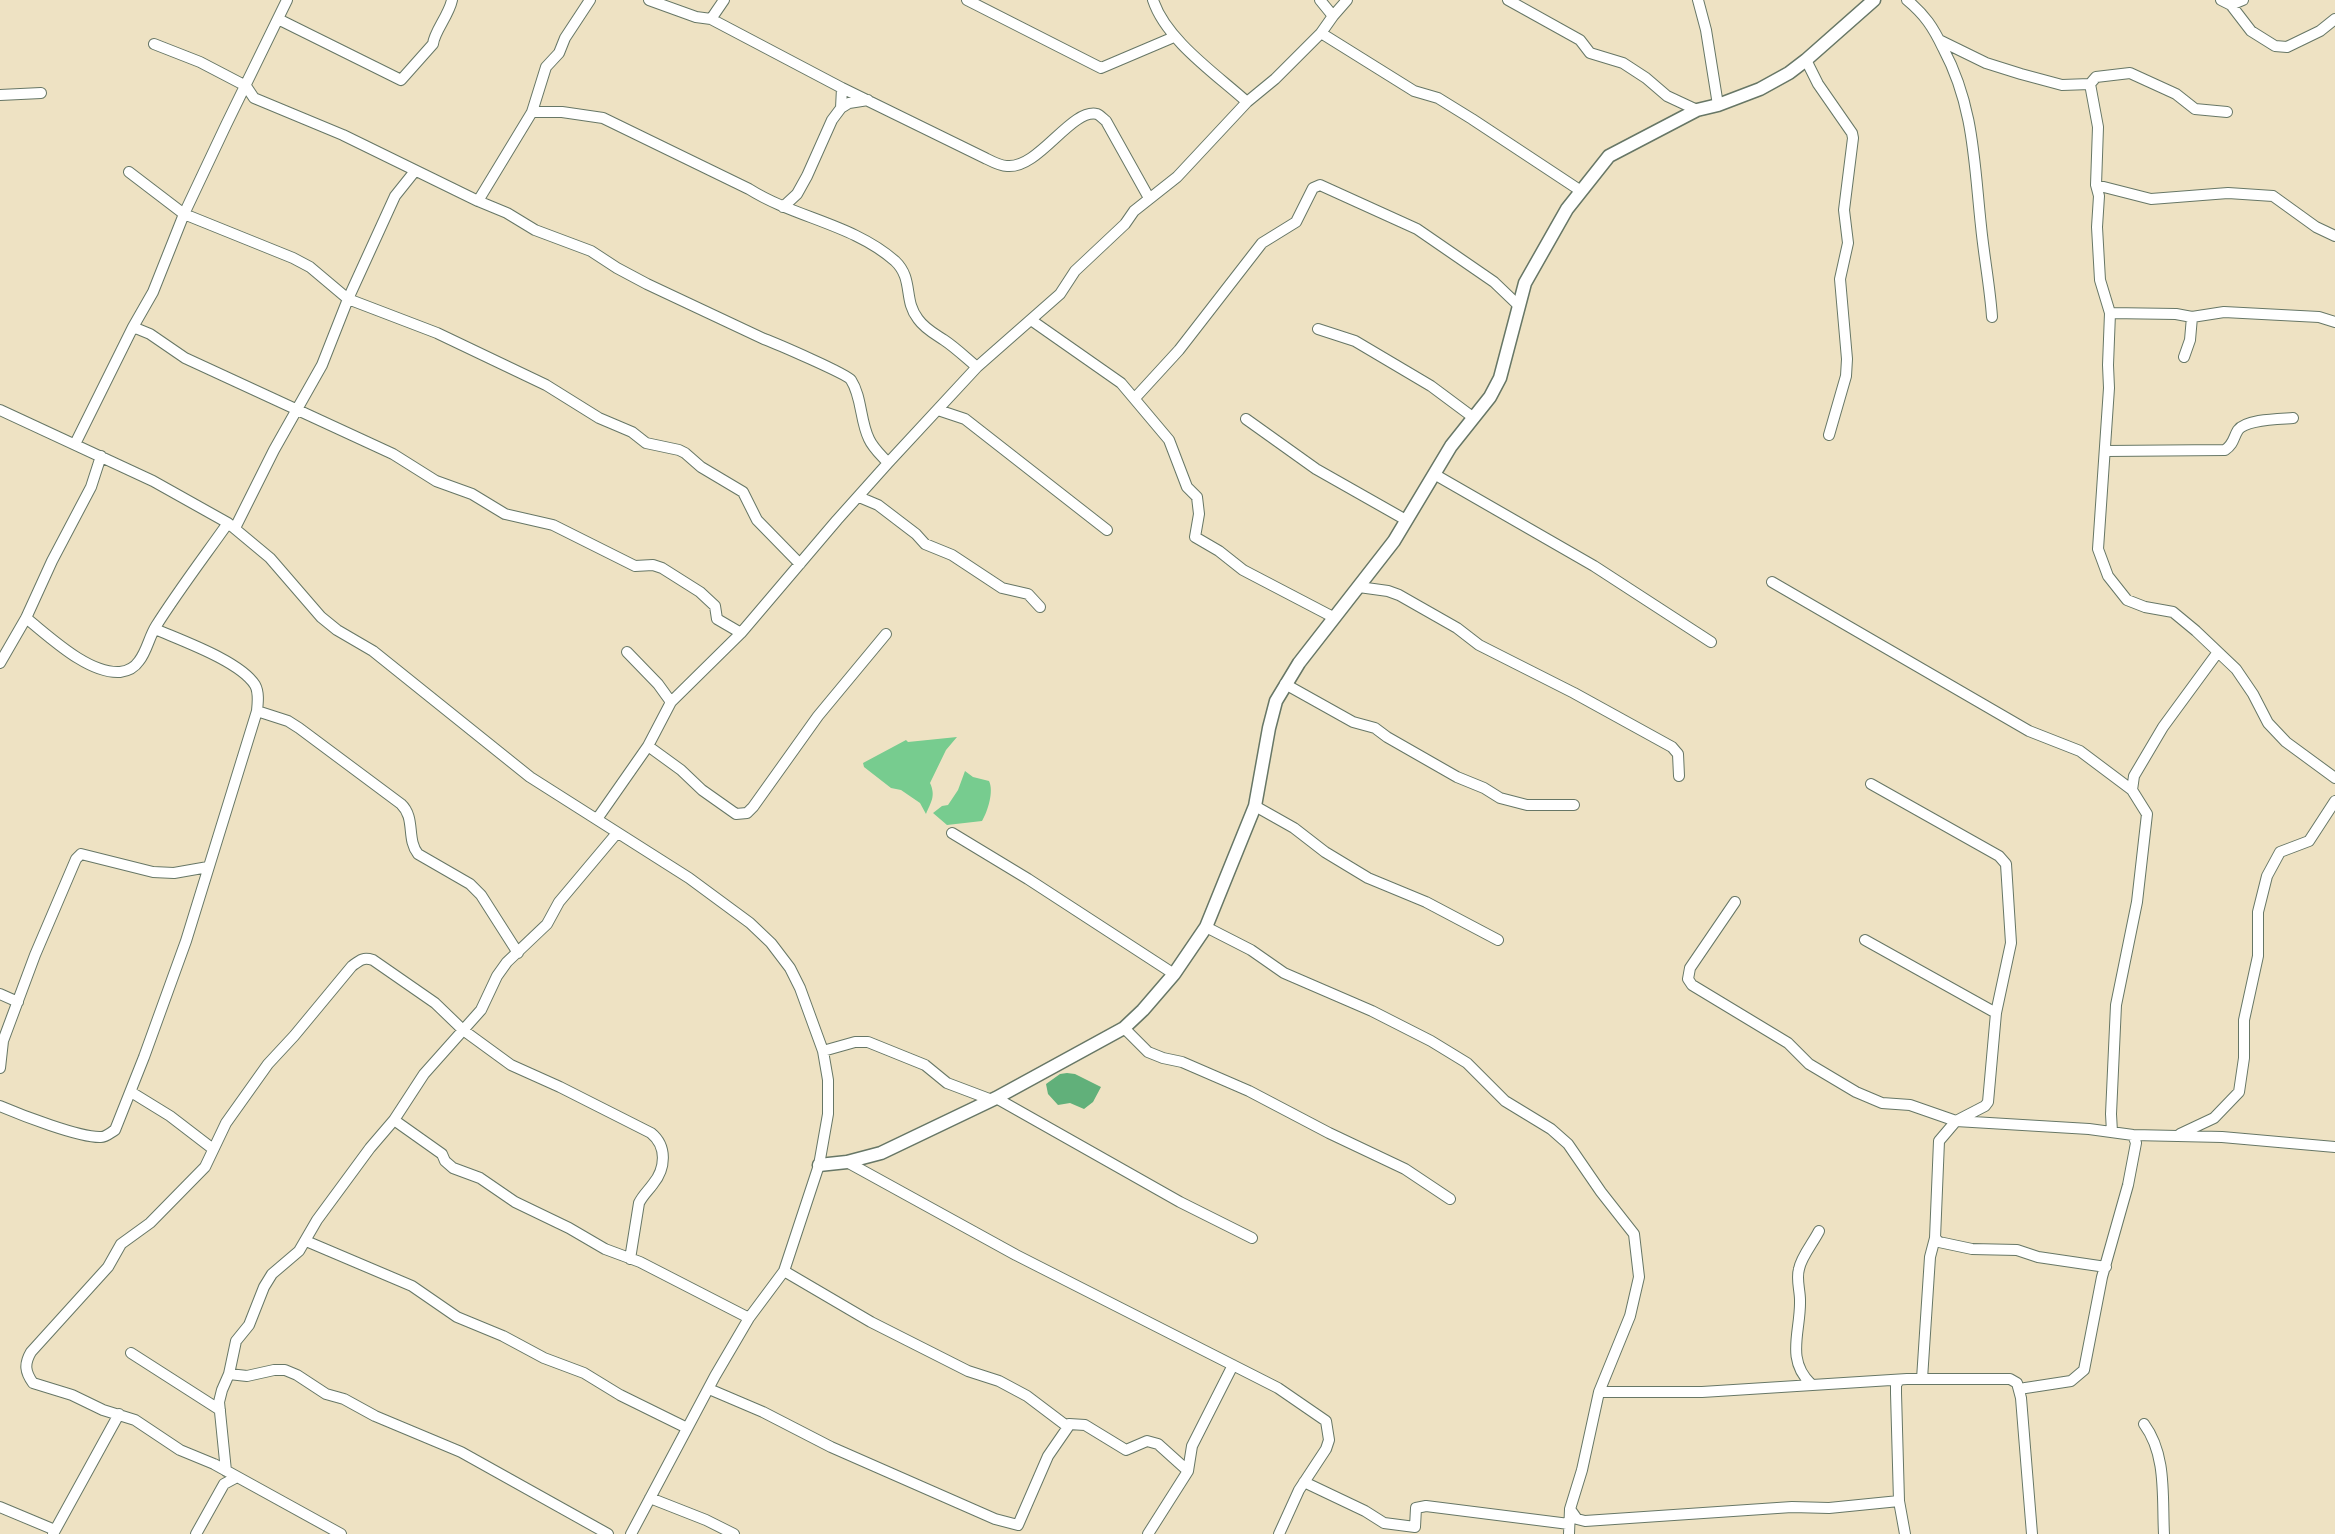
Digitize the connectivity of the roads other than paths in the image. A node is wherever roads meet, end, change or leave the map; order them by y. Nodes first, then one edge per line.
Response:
1 (287, 0) edge
2 (452, 0) edge
3 (590, 0) edge
4 (649, 0) edge
5 (724, 0) edge
6 (967, 0) edge
7 (1153, 0) edge
8 (1320, 0) edge
9 (1347, 0) edge
10 (1508, 0) edge
11 (1698, 0) edge
12 (1874, 0) edge
13 (1907, 0) edge
14 (2221, 0) edge
15 (2243, 0) edge
16 (2232, 5) junction
17 (1332, 16) junction
18 (278, 19) junction
19 (711, 19) junction
20 (2335, 19) edge
21 (1321, 33) junction
22 (1174, 36) junction
23 (1939, 40) junction
24 (154, 44) dead end
25 (1806, 60) junction
26 (2090, 84) junction
27 (246, 86) junction
28 (842, 88) junction
29 (41, 93) dead end
30 (0, 95) edge
31 (254, 98) junction
32 (868, 100) junction
33 (237, 102) junction
34 (1247, 102) junction
35 (1718, 105) junction
36 (841, 108) junction
37 (1697, 110) junction
38 (532, 112) junction
39 (2227, 112) dead end
40 (415, 171) junction
41 (129, 172) dead end
42 (2096, 185) junction
43 (1581, 191) junction
44 (1149, 198) junction
45 (478, 202) junction
46 (783, 206) junction
47 (184, 214) junction
48 (2335, 236) edge
49 (348, 299) junction
50 (1518, 305) junction
51 (2110, 314) junction
52 (1992, 317) dead end
53 (2192, 317) junction
54 (1030, 320) junction
55 (2335, 322) edge
56 (133, 327) junction
57 (1318, 329) dead end
58 (2184, 357) dead end
59 (977, 367) junction
60 (1135, 398) junction
61 (0, 410) edge
62 (297, 410) junction
63 (938, 410) junction
64 (1474, 418) junction
65 (2293, 418) dead end
66 (1246, 419) dead end
67 (1829, 435) dead end
68 (75, 444) junction
69 (2106, 451) junction
70 (101, 456) junction
71 (888, 463) junction
72 (1434, 474) junction
73 (859, 497) junction
74 (1406, 520) junction
75 (232, 526) junction
76 (1107, 530) dead end
77 (800, 564) junction
78 (1772, 582) dead end
79 (1358, 587) junction
80 (1040, 607) dead end
81 (1333, 617) junction
82 (26, 618) junction
83 (154, 628) junction
84 (741, 633) junction
85 (886, 634) dead end
86 (1711, 642) dead end
87 (627, 652) dead end
88 (2218, 652) junction
89 (0, 663) edge
90 (1285, 684) junction
91 (671, 702) junction
92 (257, 711) junction
93 (648, 746) junction
94 (1678, 776) dead end
95 (2335, 778) edge
96 (1872, 784) dead end
97 (2132, 790) junction
98 (2335, 801) edge
99 (1574, 805) dead end
100 (1255, 806) junction
101 (597, 819) junction
102 (617, 833) junction
103 (952, 833) dead end
104 (208, 867) junction
105 (1735, 902) dead end
106 (1206, 927) junction
107 (1498, 940) dead end
108 (1865, 940) dead end
109 (518, 953) junction
110 (1174, 974) junction
111 (0, 994) edge
112 (18, 1002) junction
113 (1996, 1013) junction
114 (466, 1026) junction
115 (1124, 1028) junction
116 (823, 1051) junction
117 (0, 1068) edge
118 (131, 1092) junction
119 (994, 1099) junction
120 (0, 1106) edge
121 (394, 1120) junction
122 (1956, 1121) junction
123 (2112, 1132) junction
124 (2133, 1135) junction
125 (2177, 1136) junction
126 (2335, 1148) edge
127 (213, 1149) junction
128 (847, 1162) junction
129 (819, 1165) junction
130 (1450, 1199) dead end
131 (1819, 1232) dead end
132 (1252, 1238) dead end
133 (1935, 1238) junction
134 (306, 1241) junction
135 (630, 1259) junction
136 (2106, 1267) junction
137 (784, 1271) junction
138 (750, 1318) junction
139 (131, 1353) dead end
140 (1233, 1365) junction
141 (228, 1374) junction
142 (1922, 1379) junction
143 (1900, 1380) junction
144 (1811, 1384) junction
145 (709, 1389) junction
146 (2019, 1389) junction
147 (1600, 1392) junction
148 (220, 1410) junction
149 (120, 1414) junction
150 (2144, 1424) dead end
151 (1068, 1427) junction
152 (687, 1428) junction
153 (1188, 1471) junction
154 (226, 1472) junction
155 (237, 1477) junction
156 (1304, 1482) junction
157 (650, 1498) junction
158 (1899, 1501) junction
159 (0, 1507) edge
160 (1570, 1509) junction
161 (1569, 1529) edge
162 (54, 1532) edge
163 (196, 1534) edge
164 (340, 1534) edge
165 (608, 1534) edge
166 (631, 1534) edge
167 (734, 1534) edge
168 (1148, 1534) edge
169 (1279, 1534) edge
170 (1904, 1534) edge
171 (2032, 1534) edge
172 (2164, 1534) edge

1 - 18 street
2 - 18 street
3 - 38 street
4 - 19 street
5 - 19 street
6 - 22 street
7 - 22 street
8 - 17 street
9 - 17 street
10 - 37 street
11 - 35 street
12 - 25 street
13 - 23 street
14 - 16 street
15 - 16 street
16 - 20 street
17 - 21 street
18 - 27 street
19 - 28 street
21 - 34 street
21 - 43 street
22 - 34 street
23 - 26 street
23 - 52 street
24 - 27 street
25 - 35 street
25 - 67 street
26 - 39 street
26 - 42 street
27 - 31 street
27 - 33 street
28 - 32 street
28 - 36 street
29 - 30 street
31 - 33 street
31 - 40 street
32 - 36 street
32 - 44 street
33 - 47 street
34 - 44 street
35 - 37 street
36 - 46 street
37 - 43 street
38 - 45 street
38 - 46 street
40 - 45 street
40 - 49 street
41 - 47 street
42 - 48 street
42 - 51 street
43 - 50 street
44 - 54 street
45 - 71 street
46 - 59 street
47 - 49 street
47 - 56 street
49 - 62 street
49 - 77 street
50 - 60 street
50 - 64 street
51 - 53 street
51 - 69 street
53 - 55 street
53 - 58 street
54 - 59 street
54 - 60 street
56 - 62 street
56 - 68 street
57 - 64 street
59 - 63 street
60 - 81 street
61 - 68 street
62 - 75 street
62 - 84 street
63 - 71 street
63 - 76 street
64 - 72 street
65 - 69 street
66 - 74 street
68 - 70 street
69 - 88 street
70 - 75 street
70 - 82 street
71 - 73 street
72 - 74 street
72 - 86 street
73 - 77 street
73 - 80 street
74 - 79 street
75 - 83 street
75 - 101 street
77 - 84 street
78 - 97 street
79 - 81 street
79 - 94 street
81 - 90 street
82 - 83 street
82 - 89 street
83 - 92 street
84 - 91 street
85 - 93 street
87 - 91 street
88 - 95 street
88 - 97 street
90 - 99 street
90 - 100 street
91 - 93 street
92 - 104 street
92 - 109 street
93 - 101 street
96 - 113 street
97 - 123 street
98 - 125 street
100 - 106 street
100 - 107 street
101 - 102 street
102 - 109 street
102 - 116 street
103 - 110 street
104 - 112 street
104 - 118 street
105 - 122 street
106 - 110 street
106 - 147 street
108 - 113 street
109 - 114 street
110 - 115 street
111 - 112 street
112 - 117 street
113 - 122 street
114 - 121 street
114 - 127 street
114 - 135 street
115 - 119 street
115 - 130 street
116 - 119 street
116 - 129 street
118 - 120 street
118 - 127 street
119 - 128 street
119 - 132 street
121 - 134 street
121 - 135 street
122 - 123 street
122 - 133 street
123 - 124 street
124 - 125 street
124 - 136 street
125 - 126 street
127 - 149 street
128 - 129 street
128 - 140 street
129 - 137 street
131 - 144 street
133 - 136 street
133 - 142 street
134 - 141 street
134 - 152 street
135 - 138 street
136 - 146 street
137 - 138 street
137 - 151 street
138 - 145 street
139 - 148 street
140 - 153 street
140 - 156 street
141 - 148 street
141 - 165 street
142 - 143 street
142 - 146 street
143 - 144 street
143 - 158 street
144 - 147 street
145 - 151 street
145 - 152 street
146 - 171 street
147 - 160 street
148 - 154 street
149 - 154 street
149 - 162 street
150 - 172 street
151 - 153 street
152 - 157 street
153 - 168 street
154 - 155 street
155 - 163 street
155 - 164 street
156 - 161 street
156 - 169 street
157 - 166 street
157 - 167 street
158 - 160 street
158 - 170 street
159 - 162 street
160 - 161 street

